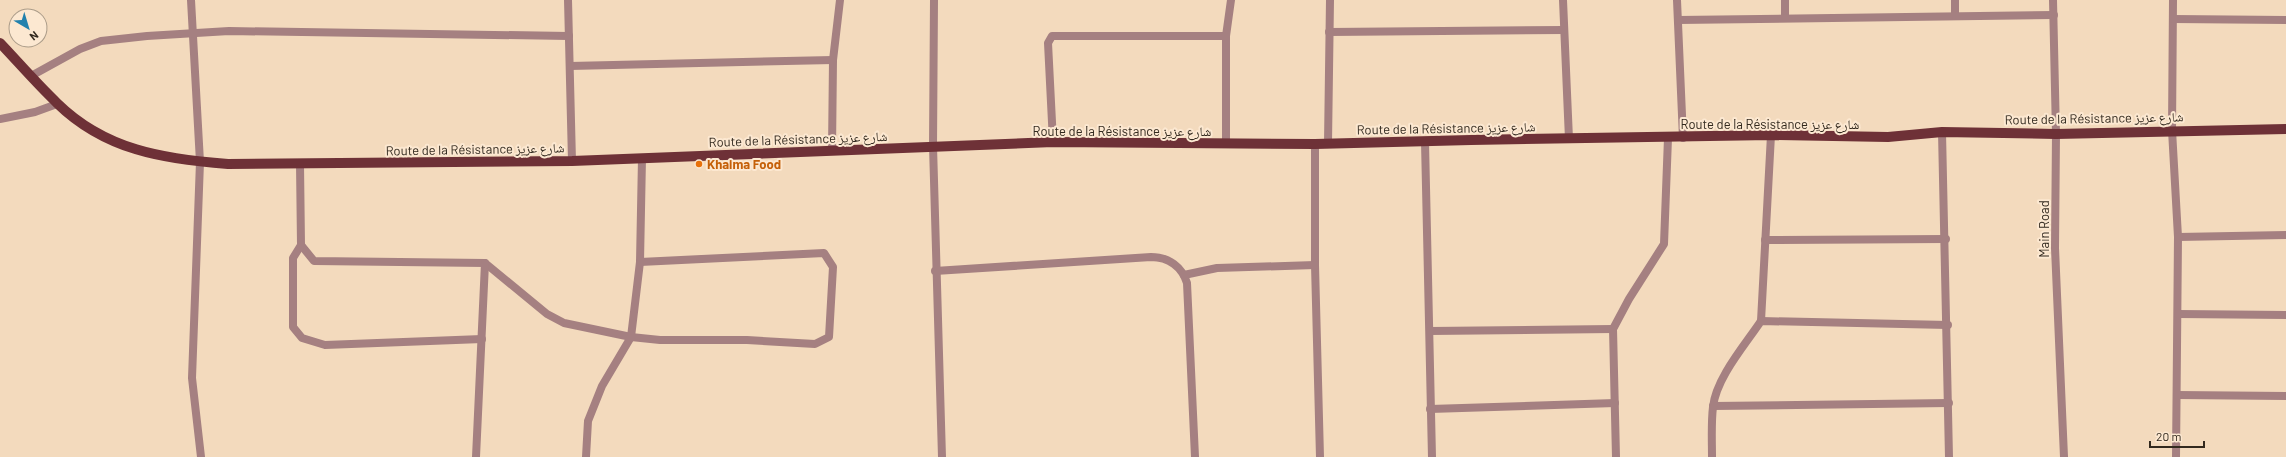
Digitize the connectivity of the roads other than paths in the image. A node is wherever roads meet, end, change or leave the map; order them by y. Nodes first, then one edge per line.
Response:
1 (192, 0) edge
2 (568, 0) edge
3 (840, 0) edge
4 (934, 0) edge
5 (1231, 0) edge
6 (1330, 0) edge
7 (1563, 0) edge
8 (1677, 0) edge
9 (1785, 0) edge
10 (1955, 0) edge
11 (2053, 0) edge
12 (2173, 0) edge
13 (2054, 15) junction
14 (1955, 16) junction
15 (1785, 18) junction
16 (2174, 18) junction
17 (1678, 20) junction
18 (2286, 20) edge
19 (1564, 30) junction
20 (1329, 32) junction
21 (192, 33) junction
22 (569, 36) junction
23 (1226, 36) junction
24 (0, 43) edge
25 (833, 60) junction
26 (570, 66) junction
27 (31, 76) junction
28 (57, 104) junction
29 (0, 119) edge
30 (2286, 129) edge
31 (2172, 130) junction
32 (1942, 132) junction
33 (2056, 134) junction
34 (1771, 135) junction
35 (1668, 138) junction
36 (1683, 138) junction
37 (1570, 139) junction
38 (1053, 142) junction
39 (1425, 142) junction
40 (1328, 143) junction
41 (1226, 144) junction
42 (1315, 144) junction
43 (933, 146) junction
44 (832, 150) junction
45 (642, 158) junction
46 (572, 161) junction
47 (200, 162) junction
48 (300, 164) junction
49 (2286, 235) edge
50 (2178, 237) junction
51 (1946, 239) junction
52 (1765, 240) junction
53 (301, 245) junction
54 (640, 262) junction
55 (485, 263) junction
56 (1315, 265) junction
57 (935, 271) junction
58 (1184, 275) junction
59 (2178, 314) junction
60 (2286, 315) edge
61 (1761, 321) junction
62 (1948, 325) junction
63 (1613, 329) junction
64 (1430, 331) junction
65 (631, 337) junction
66 (482, 339) junction
67 (2177, 395) junction
68 (2286, 396) edge
69 (1615, 403) junction
70 (1949, 403) junction
71 (1713, 406) junction
72 (1430, 409) junction
73 (201, 457) edge
74 (476, 457) edge
75 (586, 457) edge
76 (942, 457) edge
77 (1195, 457) edge
78 (1320, 457) edge
79 (1432, 457) edge
80 (1616, 457) edge
81 (1712, 457) edge
82 (1950, 457) edge
83 (2064, 457) edge
84 (2176, 457) edge

1 - 21 street
2 - 22 street
3 - 25 street
4 - 43 street
5 - 23 street
6 - 20 street
7 - 19 street
8 - 17 street
9 - 15 street
10 - 14 street
11 - 13 street, Main Road
12 - 16 street
13 - 14 street
13 - 33 street, Main Road
14 - 15 street
15 - 17 street
16 - 18 street
16 - 31 street
17 - 36 street
19 - 20 street
19 - 37 street
20 - 40 street
21 - 22 street
21 - 27 street
21 - 47 street
22 - 26 street
23 - 38 street
23 - 41 street
24 - 27 main road, Route de la Résistance شارع عزيز
25 - 26 street
25 - 44 street
26 - 46 street
27 - 28 main road, Route de la Résistance شارع عزيز
28 - 29 street
28 - 47 main road, Route de la Résistance شارع عزيز
30 - 31 main road, Route de la Résistance شارع عزيز
31 - 33 main road, Route de la Résistance شارع عزيز
31 - 50 street
32 - 33 main road, Route de la Résistance شارع عزيز
32 - 34 main road, Route de la Résistance شارع عزيز
32 - 51 street
33 - 83 street, Main Road
34 - 36 main road, Route de la Résistance شارع عزيز
34 - 52 street
35 - 36 main road, Route de la Résistance شارع عزيز
35 - 37 main road, Route de la Résistance شارع عزيز
35 - 63 street
37 - 39 main road, Route de la Résistance شارع عزيز
38 - 41 main road, Route de la Résistance شارع عزيز
38 - 43 main road, Route de la Résistance شارع عزيز
39 - 40 main road, Route de la Résistance شارع عزيز
39 - 64 street
40 - 42 main road, Route de la Résistance شارع عزيز
41 - 42 main road, Route de la Résistance شارع عزيز
42 - 56 street
43 - 44 main road, Route de la Résistance شارع عزيز
43 - 57 street
44 - 45 main road, Route de la Résistance شارع عزيز
45 - 46 main road, Route de la Résistance شارع عزيز
45 - 54 street
46 - 48 main road, Route de la Résistance شارع عزيز
47 - 48 main road, Route de la Résistance شارع عزيز
47 - 73 street
48 - 53 street
49 - 50 street
50 - 59 street
51 - 52 street
51 - 62 street
52 - 61 street
53 - 55 street
53 - 66 street
54 - 65 street
54 - 65 street
55 - 65 street
55 - 66 street
56 - 58 street
56 - 78 street
57 - 58 street
57 - 76 street
58 - 77 street
59 - 60 street
59 - 67 street
61 - 62 street
61 - 71 street
62 - 70 street
63 - 64 street
63 - 69 street
64 - 72 street
65 - 75 street
66 - 74 street
67 - 68 street
67 - 84 street
69 - 72 street
69 - 80 street
70 - 71 street
70 - 82 street
71 - 81 street
72 - 79 street

